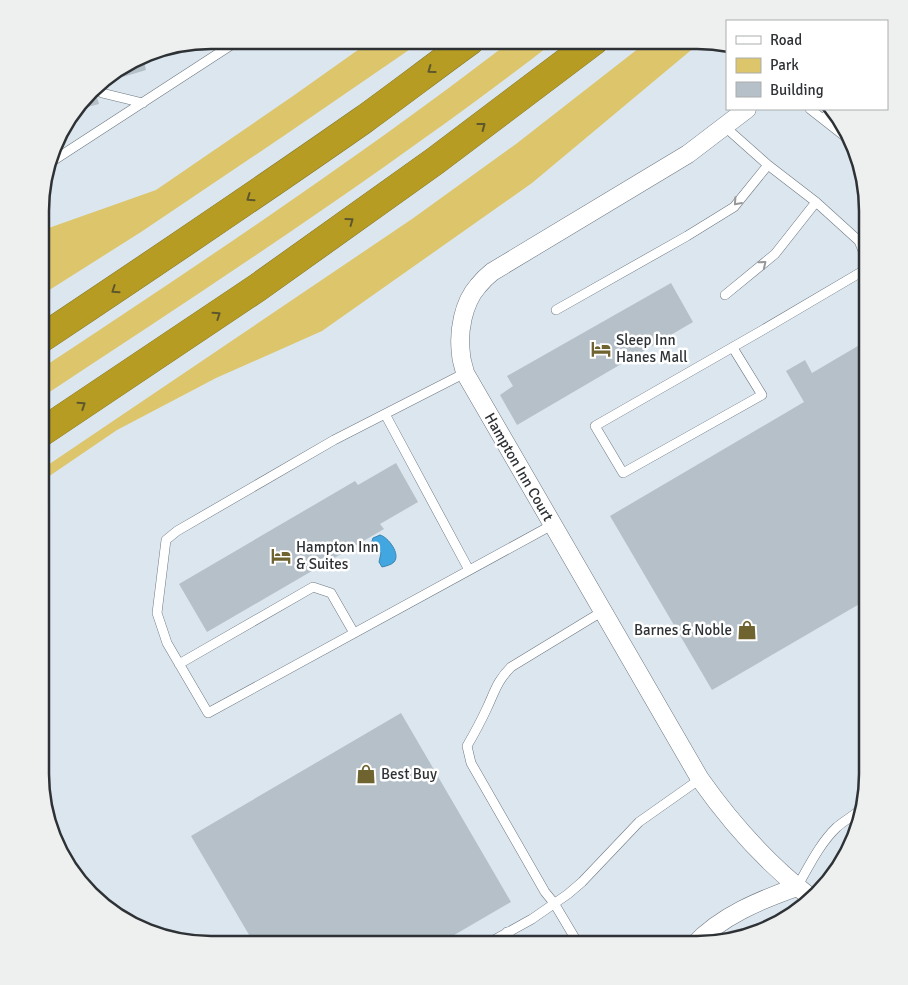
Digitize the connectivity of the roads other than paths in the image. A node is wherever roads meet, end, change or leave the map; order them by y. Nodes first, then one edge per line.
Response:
1 (225, 49) edge
2 (459, 49) edge
3 (583, 49) edge
4 (102, 93) dead end
5 (143, 103) junction
6 (746, 110) edge
7 (811, 110) edge
8 (827, 115) edge
9 (823, 119) junction
10 (724, 126) junction
11 (838, 131) edge
12 (58, 158) edge
13 (768, 165) junction
14 (816, 202) junction
15 (859, 241) edge
16 (859, 273) edge
17 (726, 295) dead end
18 (556, 310) dead end
19 (49, 333) edge
20 (733, 348) junction
21 (465, 373) junction
22 (385, 414) junction
23 (49, 427) edge
24 (552, 525) junction
25 (469, 570) junction
26 (603, 611) junction
27 (354, 633) junction
28 (179, 664) junction
29 (700, 779) junction
30 (854, 814) edge
31 (803, 892) edge
32 (554, 903) junction
33 (507, 932) junction
34 (500, 936) edge
35 (509, 936) edge
36 (574, 936) edge
37 (704, 936) edge

1 - 5 lane
2 -> 19 highway
23 -> 3 highway
4 - 5 lane
5 - 12 lane
6 - 10 street, Hampton Inn Court
7 - 9 lane
8 - 9 lane
9 - 11 lane
10 - 13 lane
10 - 21 street, Hampton Inn Court
13 - 14 lane
13 -> 18 lane
14 - 15 lane
17 -> 14 lane
16 - 20 lane
20 - 20 lane
21 - 22 lane
21 - 24 street, Hampton Inn Court
22 - 25 lane
22 - 28 lane
24 - 25 lane
24 - 26 street, Hampton Inn Court
25 - 27 lane
26 - 29 street, Hampton Inn Court
26 - 32 lane
27 - 28 lane
27 - 28 lane
29 - 31 street, Hampton Inn Court
29 - 32 lane
30 - 31 lane
31 - 37 street
32 - 33 lane
32 - 36 lane
33 - 34 lane
33 - 35 lane

